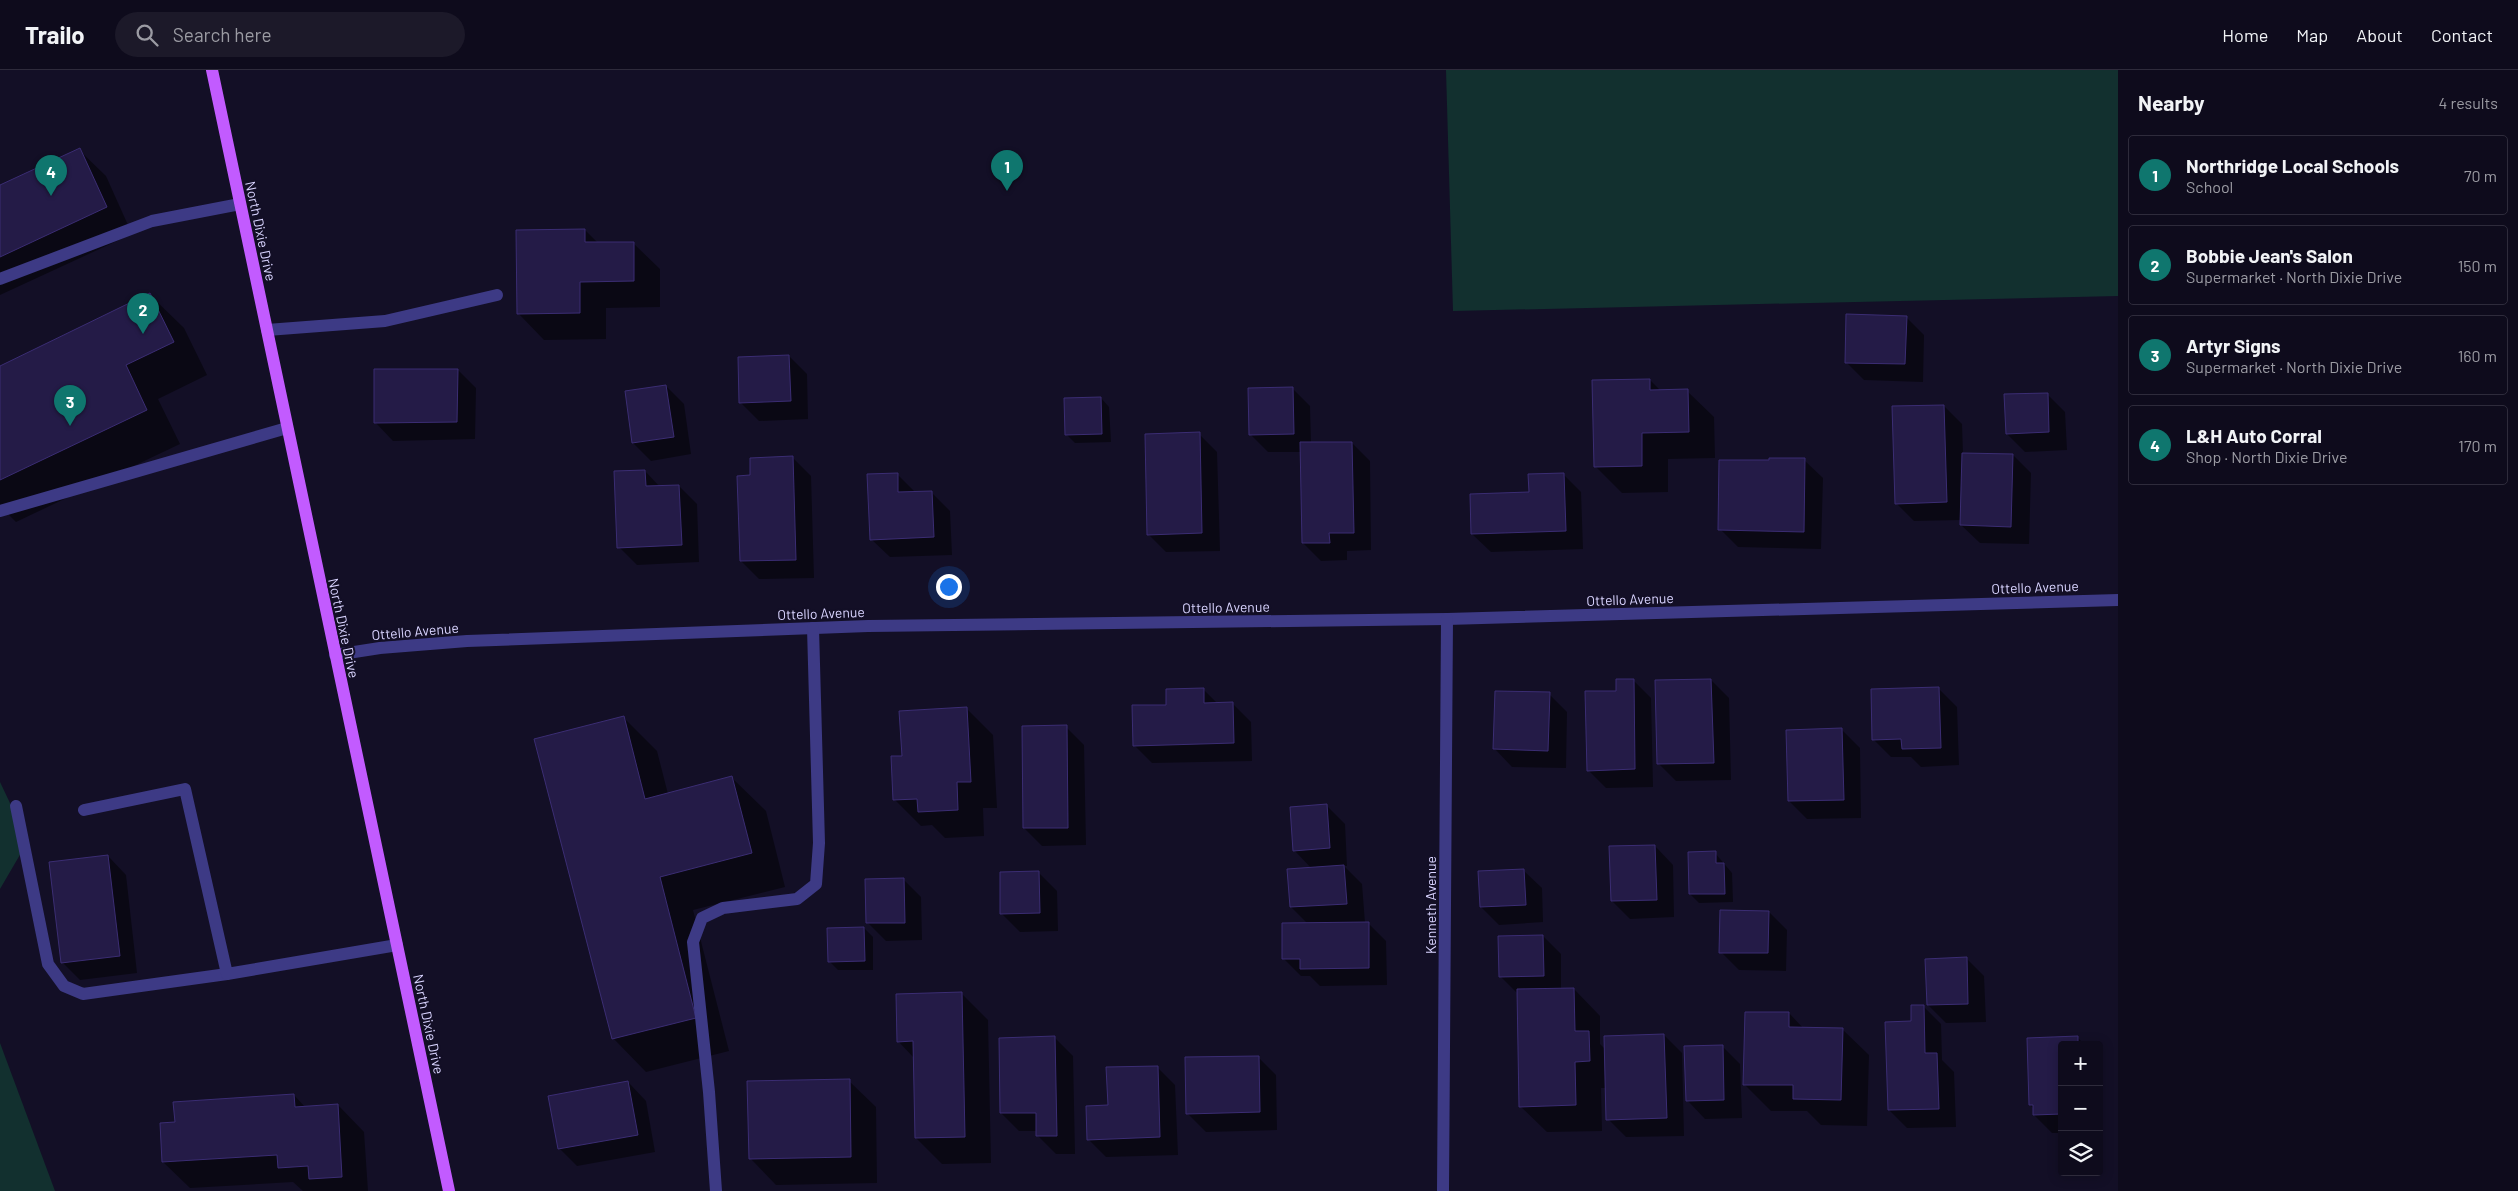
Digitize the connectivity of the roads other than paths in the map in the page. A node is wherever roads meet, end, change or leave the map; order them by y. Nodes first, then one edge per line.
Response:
1 (212, 70) edge
2 (240, 204) junction
3 (0, 279) edge
4 (497, 295) dead end
5 (267, 330) junction
6 (287, 428) junction
7 (0, 511) edge
8 (2118, 600) edge
9 (1447, 619) junction
10 (813, 628) junction
11 (335, 655) junction
12 (16, 806) dead end
13 (84, 810) dead end
14 (397, 945) junction
15 (227, 974) junction
16 (449, 1191) edge
17 (716, 1191) edge
18 (1443, 1191) edge

1 - 2 main road, North Dixie Drive
2 - 3 street
2 - 5 main road, North Dixie Drive
4 - 5 street
5 - 6 main road, North Dixie Drive
6 - 7 street
6 - 11 main road, North Dixie Drive
8 - 9 street, Ottello Avenue
9 - 10 street, Ottello Avenue
9 - 18 street, Kenneth Avenue
10 - 11 street, Ottello Avenue
10 - 17 street
11 - 14 main road, North Dixie Drive
12 - 15 street
13 - 15 street
14 - 15 street
14 - 16 main road, North Dixie Drive

